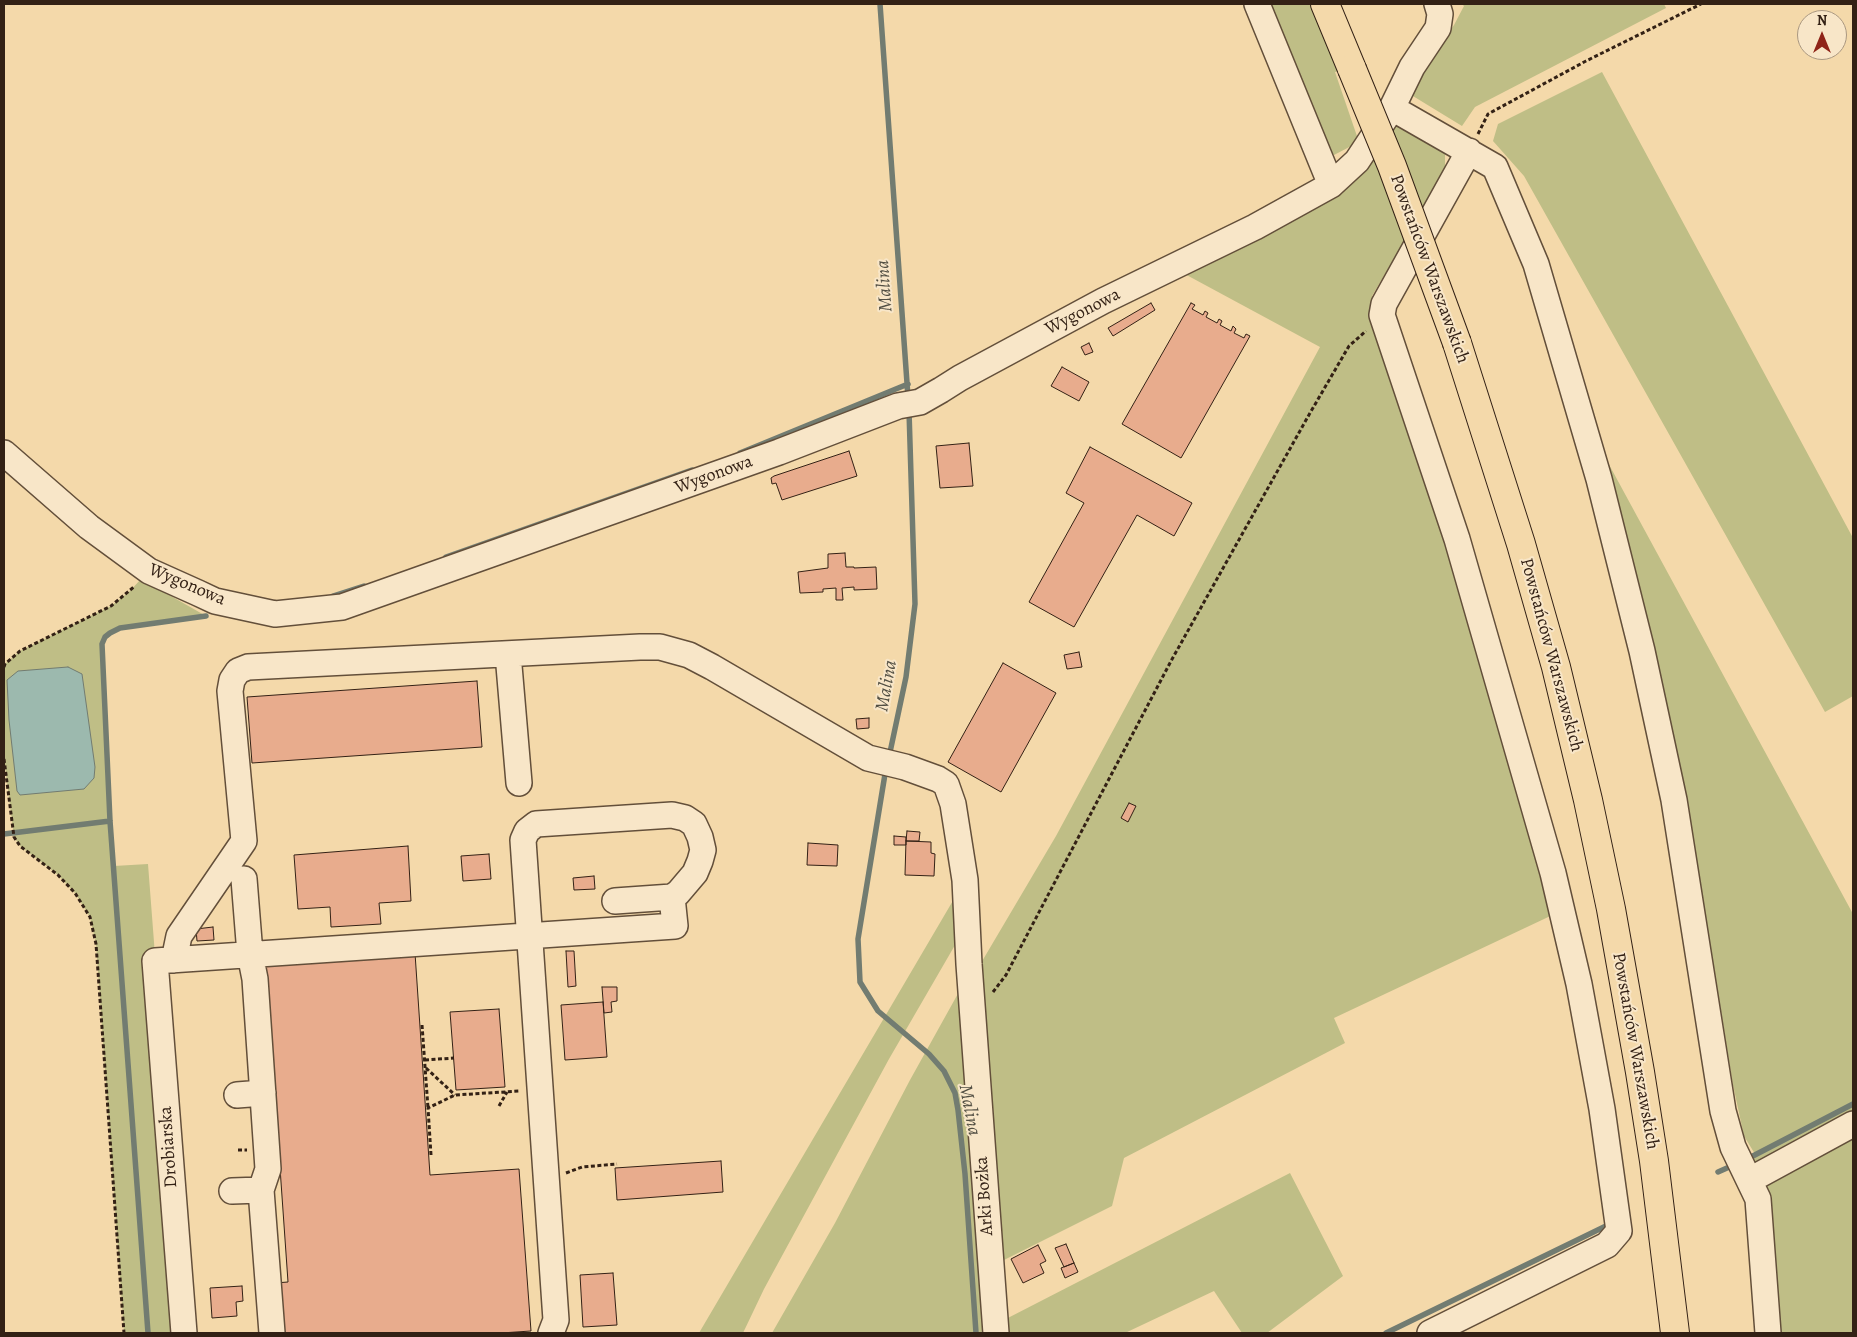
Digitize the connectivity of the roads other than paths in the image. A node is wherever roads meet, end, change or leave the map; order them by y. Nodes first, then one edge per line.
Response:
1 (1257, 4) edge
2 (1325, 4) edge
3 (1437, 4) edge
4 (1392, 108) junction
5 (1469, 151) junction
6 (1331, 184) junction
7 (4, 453) edge
8 (508, 654) junction
9 (905, 766) joint
10 (519, 782) dead end
11 (244, 879) dead end
12 (672, 897) junction
13 (615, 901) dead end
14 (529, 935) junction
15 (250, 954) junction
16 (164, 960) junction
17 (263, 1093) junction
18 (237, 1095) dead end
19 (1853, 1124) edge
20 (1750, 1180) junction
21 (261, 1190) junction
22 (232, 1191) dead end
23 (184, 1333) edge
24 (272, 1333) edge
25 (551, 1333) edge
26 (996, 1333) edge
27 (1430, 1333) edge
28 (1675, 1333) edge
29 (1768, 1333) edge

1 - 6 street
2 - 28 main road, Powstańców Warszawskich, bridge
3 - 4 street, Wygonowa
4 - 5 street
4 - 6 street, Wygonowa
5 - 20 street
5 - 27 street
6 - 7 street, Wygonowa
8 - 9 street, Drobiarska
8 - 10 street
8 - 16 street, Drobiarska
9 - 26 street, Arki Bożka
11 - 15 street
12 - 13 street
12 - 14 street
12 - 14 street
14 - 15 street
14 - 25 street
15 - 16 street
15 - 17 street
16 - 23 street, Drobiarska
17 - 18 street
17 - 21 street
19 - 20 street
20 - 29 street
21 - 22 street
21 - 24 street

